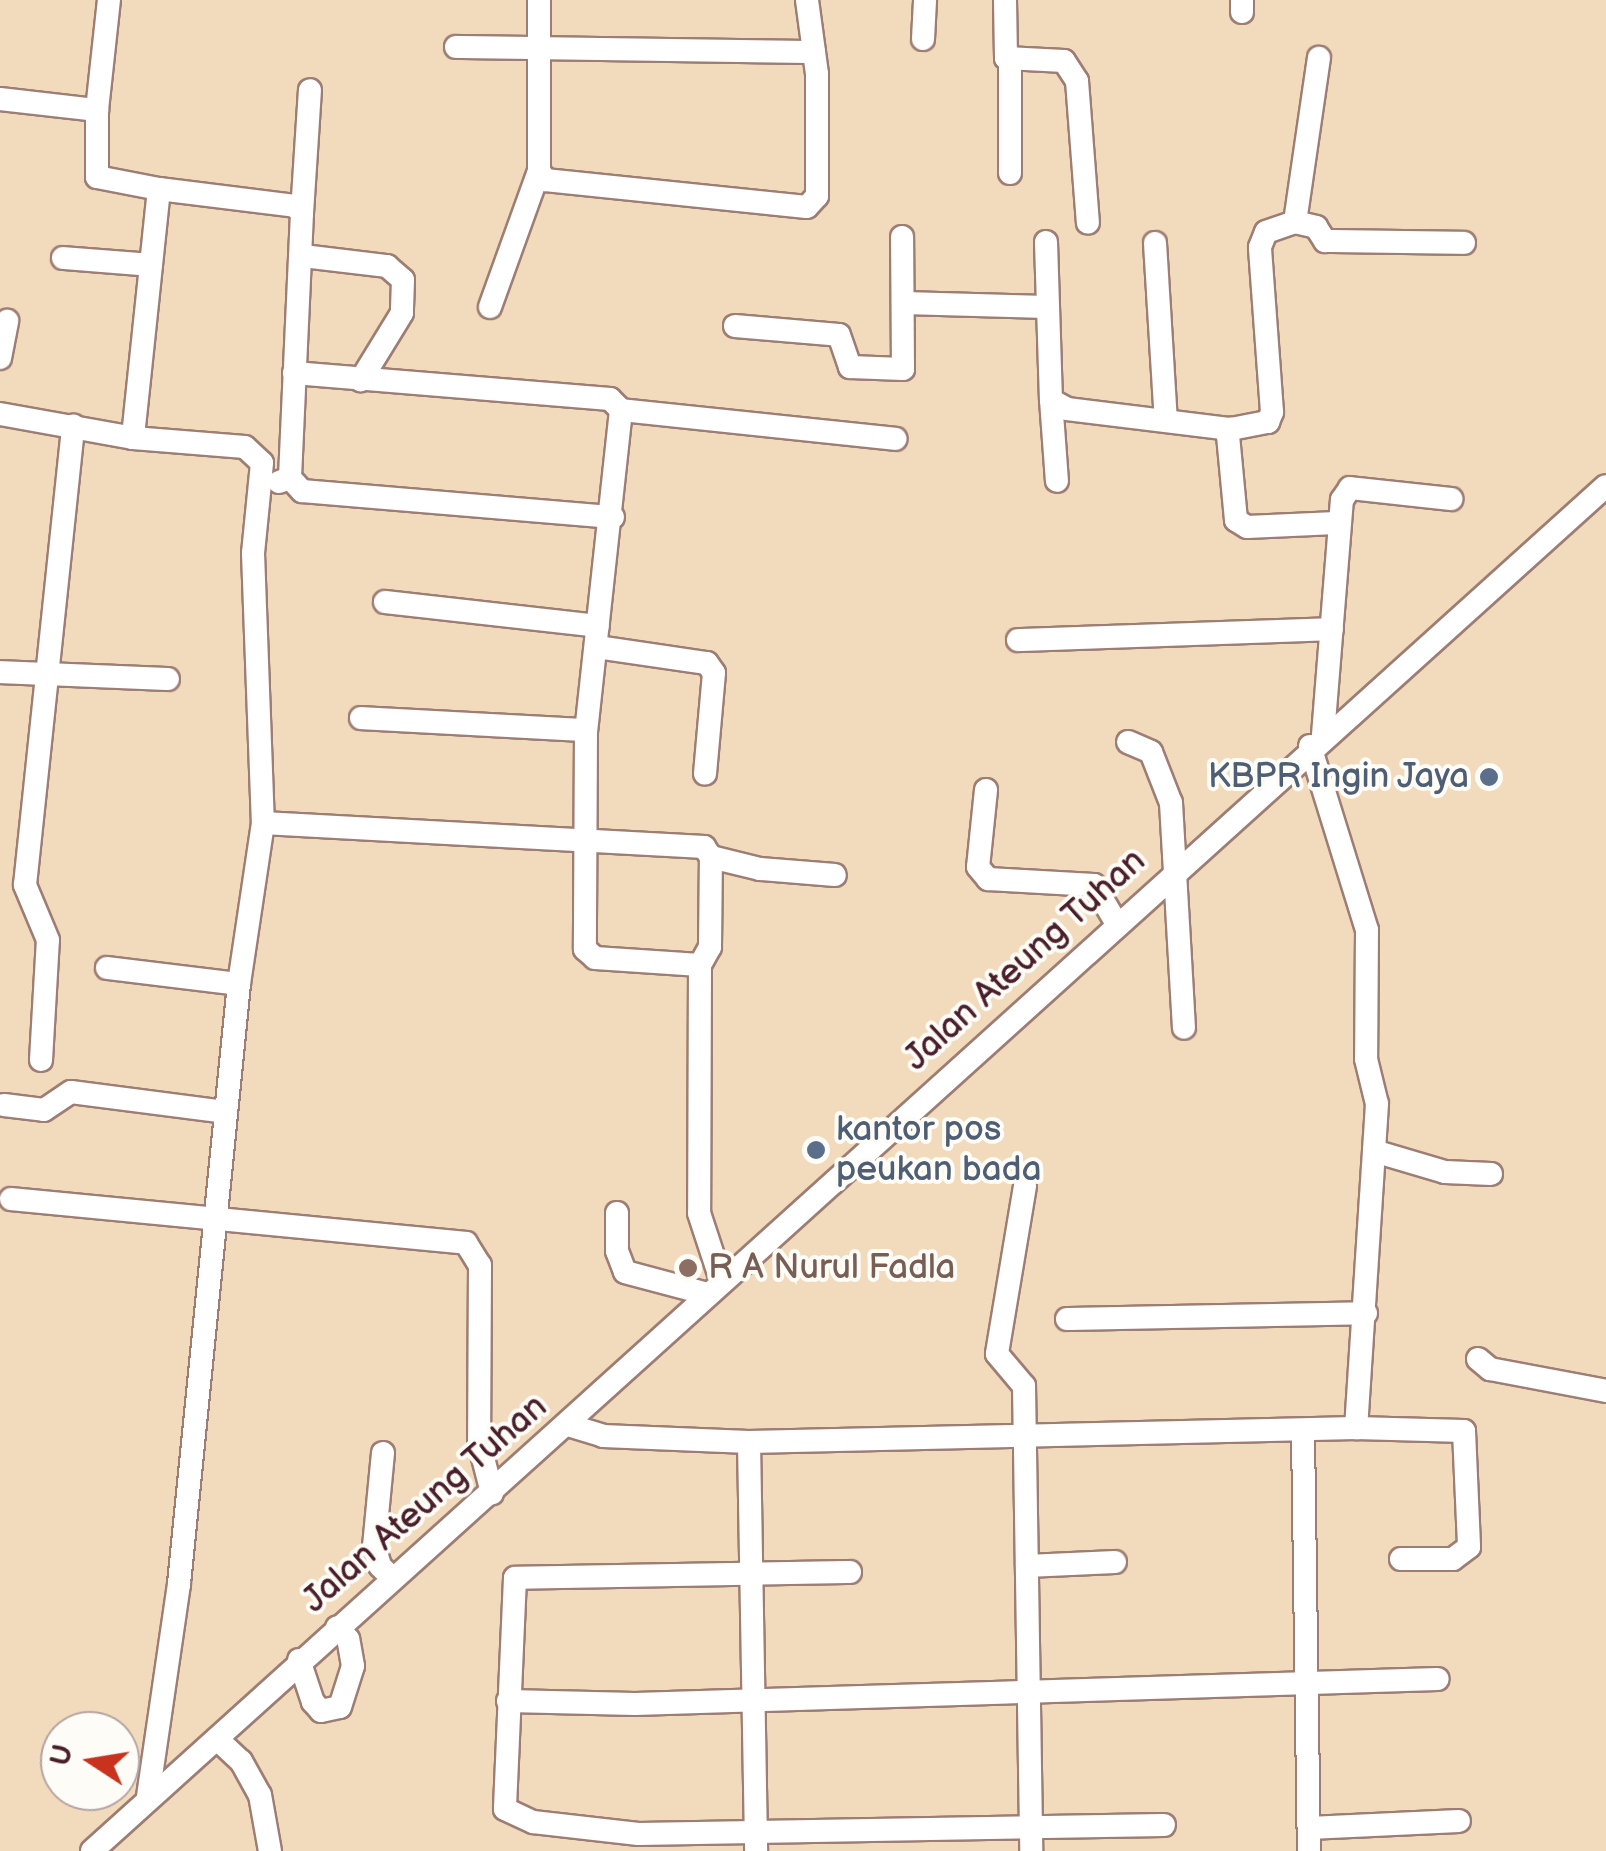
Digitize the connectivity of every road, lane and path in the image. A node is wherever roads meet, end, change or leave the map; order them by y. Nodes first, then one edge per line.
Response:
1 (109, 0) edge
2 (539, 0) edge
3 (806, 0) edge
4 (925, 0) edge
5 (1005, 0) edge
6 (924, 39) dead end
7 (456, 47) dead end
8 (539, 48) junction
9 (814, 52) junction
10 (1319, 58) dead end
11 (1010, 62) junction
12 (310, 90) dead end
13 (0, 98) edge
14 (98, 110) junction
15 (539, 172) junction
16 (1010, 173) dead end
17 (159, 188) junction
18 (302, 213) junction
19 (1296, 222) junction
20 (1088, 224) dead end
21 (902, 237) dead end
22 (1046, 242) dead end
23 (1155, 244) dead end
24 (1464, 244) dead end
25 (303, 256) junction
26 (63, 258) dead end
27 (151, 265) junction
28 (904, 303) junction
29 (490, 308) dead end
30 (1046, 308) junction
31 (7, 322) dead end
32 (735, 326) dead end
33 (0, 358) edge
34 (294, 373) junction
35 (361, 380) junction
36 (1051, 400) junction
37 (621, 410) junction
38 (0, 414) edge
39 (1166, 422) junction
40 (73, 426) junction
41 (1231, 430) junction
42 (133, 438) junction
43 (895, 439) dead end
44 (290, 478) junction
45 (1057, 482) dead end
46 (1606, 486) edge
47 (261, 488) junction
48 (1451, 499) dead end
49 (613, 517) junction
50 (1336, 522) junction
51 (385, 602) dead end
52 (1332, 629) junction
53 (597, 636) junction
54 (1018, 640) dead end
55 (0, 672) edge
56 (46, 674) junction
57 (168, 679) dead end
58 (361, 718) dead end
59 (586, 730) junction
60 (1316, 741) junction
61 (1128, 742) dead end
62 (705, 774) dead end
63 (986, 790) dead end
64 (264, 823) junction
65 (587, 844) junction
66 (711, 857) junction
67 (1176, 872) junction
68 (835, 875) dead end
69 (1116, 924) junction
70 (700, 964) junction
71 (106, 968) dead end
72 (239, 984) junction
73 (1184, 1028) dead end
74 (40, 1060) dead end
75 (4, 1105) dead end
76 (225, 1112) junction
77 (1374, 1151) junction
78 (1491, 1174) dead end
79 (1025, 1186) dead end
80 (11, 1199) dead end
81 (617, 1213) dead end
82 (217, 1219) junction
83 (714, 1287) junction
84 (1366, 1313) junction
85 (1067, 1319) dead end
86 (1478, 1359) dead end
87 (1606, 1392) edge
88 (568, 1426) junction
89 (1356, 1428) junction
90 (1303, 1432) junction
91 (1026, 1438) junction
92 (749, 1442) junction
93 (383, 1453) dead end
94 (492, 1493) junction
95 (1401, 1559) dead end
96 (1115, 1562) dead end
97 (1027, 1566) junction
98 (751, 1570) junction
99 (850, 1572) dead end
100 (393, 1579) junction
101 (337, 1627) junction
102 (298, 1660) junction
103 (1438, 1680) dead end
104 (1309, 1684) junction
105 (1029, 1691) junction
106 (752, 1699) junction
107 (508, 1702) junction
108 (217, 1739) junction
109 (148, 1796) junction
110 (1458, 1821) dead end
111 (1164, 1825) dead end
112 (1031, 1839) edge
113 (1309, 1839) edge
114 (756, 1841) edge
115 (92, 1851) edge
116 (270, 1851) edge

1 - 14 street
2 - 8 street
3 - 9 street
4 - 6 street
5 - 11 street
7 - 8 street
8 - 9 street
8 - 15 street
9 - 15 street
10 - 19 street
11 - 16 street
11 - 20 street
12 - 18 street
13 - 14 street
14 - 17 street
15 - 29 street
17 - 18 street
17 - 27 street
18 - 25 street
19 - 24 street
19 - 41 street
21 - 28 street
22 - 30 street
23 - 39 street
25 - 34 street
25 - 35 street
26 - 27 street
27 - 42 street
28 - 30 street
28 - 32 street
30 - 36 street
31 - 33 street
34 - 35 street
34 - 44 street
35 - 37 street
36 - 39 street
36 - 45 street
37 - 43 street
37 - 49 street
38 - 40 street
39 - 41 street
40 - 42 street
40 - 56 street
41 - 50 street
42 - 47 street
44 - 47 street
44 - 49 street
46 - 60 street, Jalan Ateung Tuhan
47 - 64 street
48 - 50 street
49 - 53 street
50 - 52 street
51 - 53 street
52 - 54 street
52 - 60 street
53 - 59 street
53 - 62 street
55 - 56 street
56 - 57 street
56 - 74 street
58 - 59 street
59 - 65 street
60 - 67 street, Jalan Ateung Tuhan
60 - 77 street
61 - 67 street
63 - 69 street
64 - 65 street
64 - 72 street
65 - 66 street
65 - 70 street
66 - 68 street
66 - 70 street
67 - 69 street, Jalan Ateung Tuhan
67 - 73 street
69 - 83 street, Jalan Ateung Tuhan
70 - 83 street
71 - 72 street
72 - 76 street
75 - 76 street
76 - 82 street
77 - 78 street
77 - 84 street
79 - 91 street
80 - 82 street
81 - 83 street
82 - 94 street
82 - 109 street
83 - 88 street, Jalan Ateung Tuhan
84 - 85 street
84 - 89 street
86 - 87 street
88 - 92 street
88 - 94 street, Jalan Ateung Tuhan
89 - 90 street
89 - 95 street
90 - 91 street
90 - 104 street
91 - 92 street
91 - 97 street
92 - 98 street
93 - 100 street
94 - 100 street, Jalan Ateung Tuhan
96 - 97 street
97 - 105 street
98 - 99 street
98 - 106 street
98 - 107 street
100 - 101 street, Jalan Ateung Tuhan
101 - 102 street, Jalan Ateung Tuhan
101 - 102 street
102 - 108 street, Jalan Ateung Tuhan
103 - 104 street
104 - 105 street
104 - 113 street
105 - 106 street
105 - 112 street
106 - 107 street
106 - 114 street
107 - 114 street
108 - 109 street, Jalan Ateung Tuhan
108 - 116 street
109 - 115 street, Jalan Ateung Tuhan
110 - 113 street
111 - 112 street
112 - 114 street

